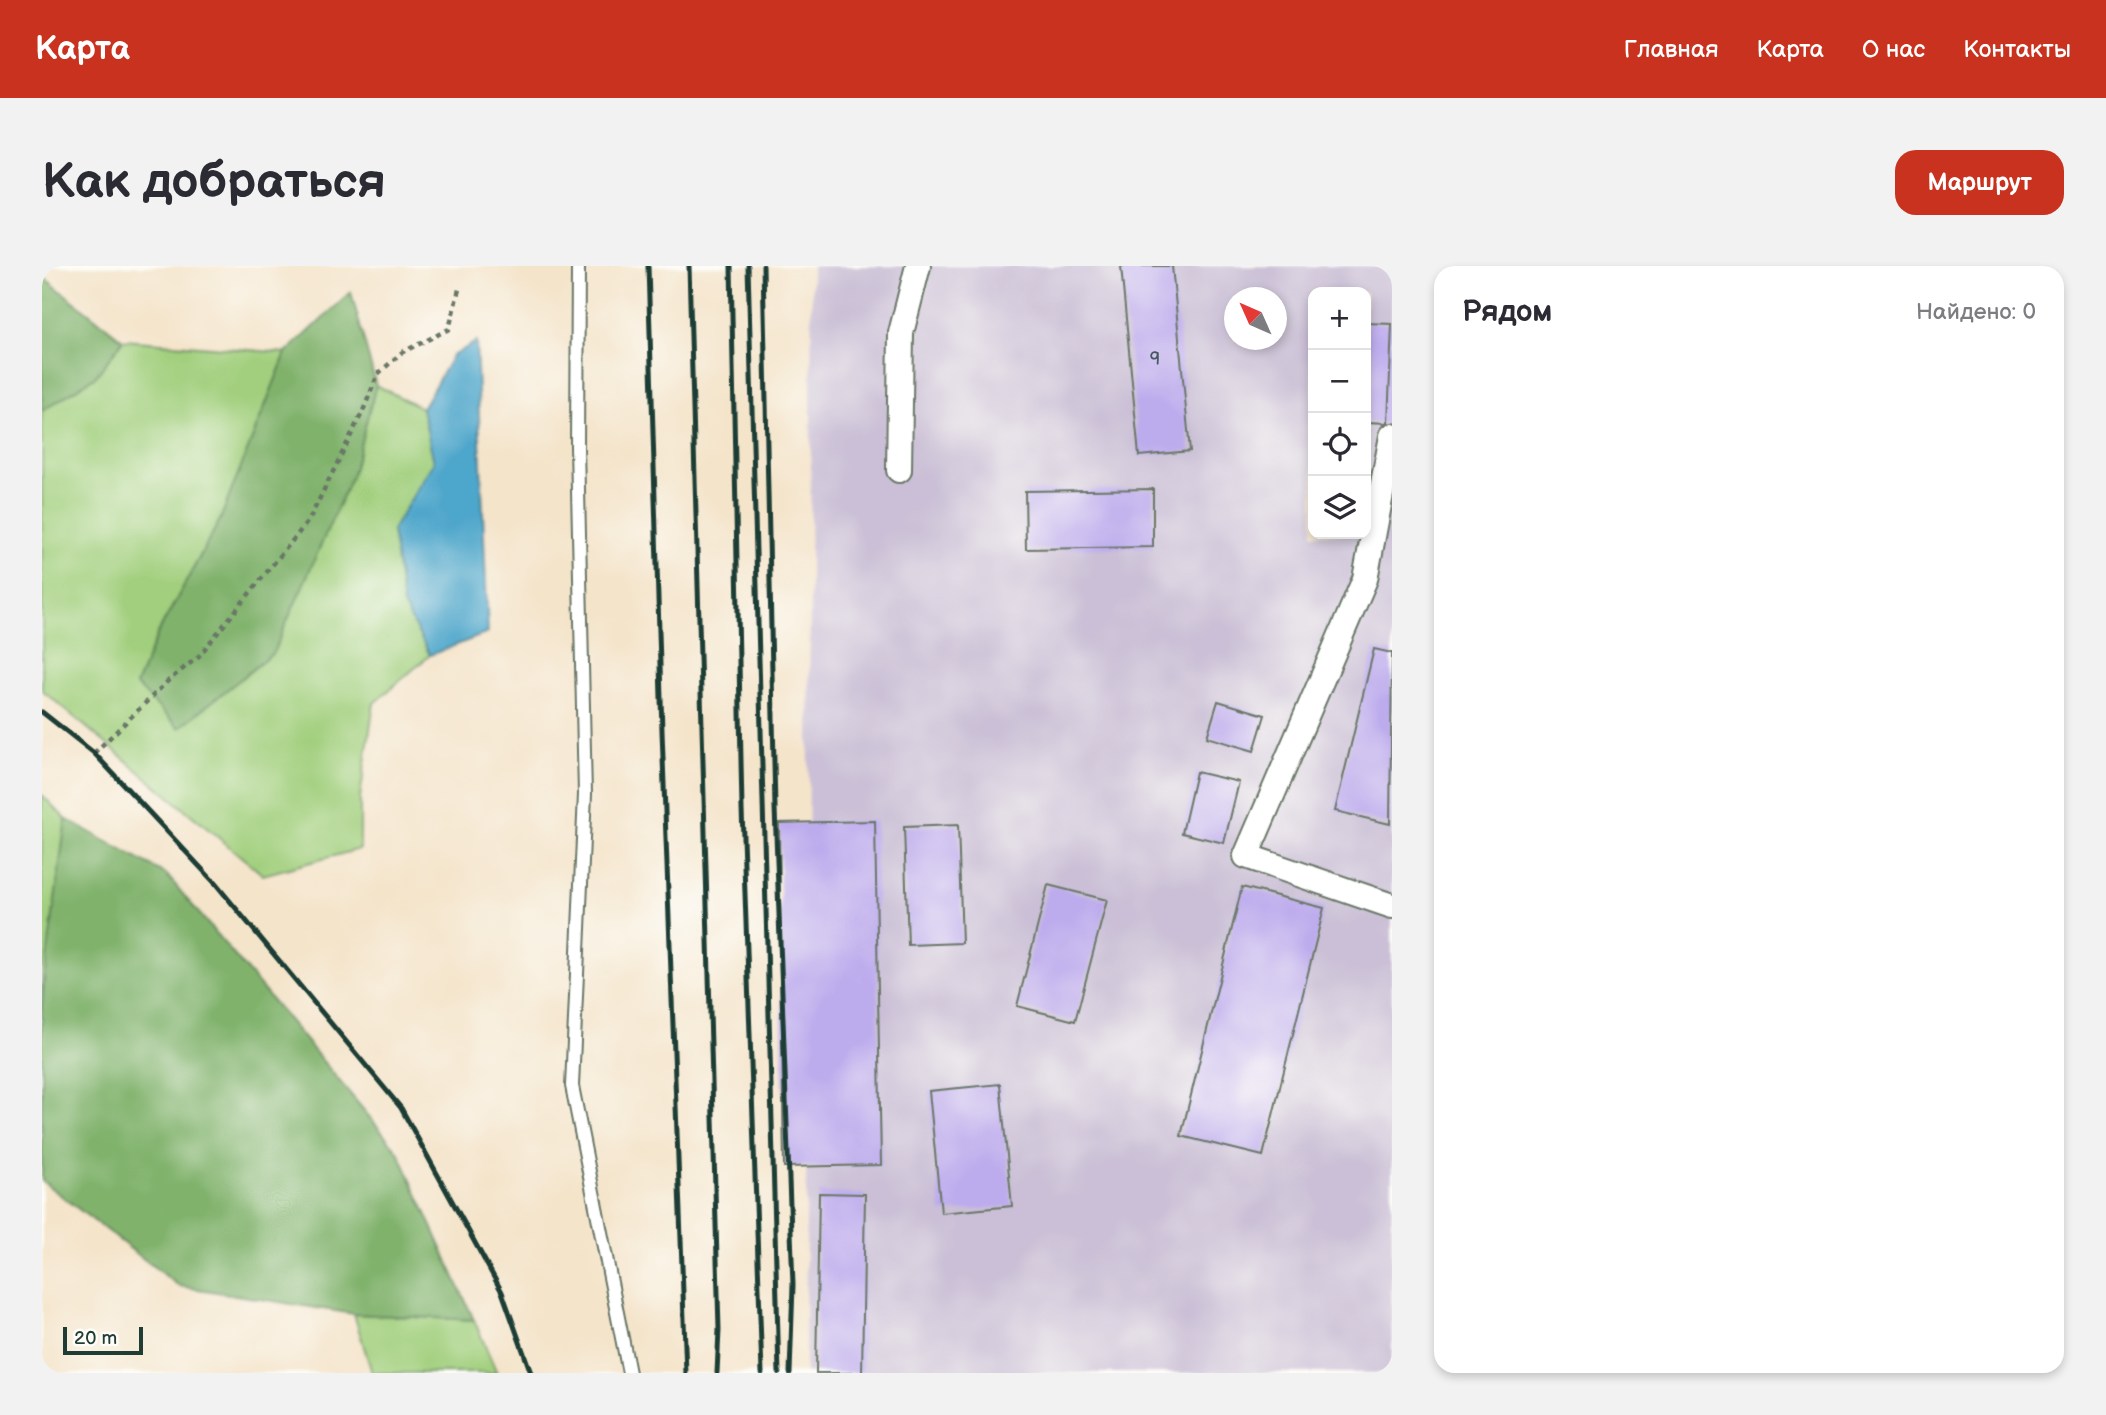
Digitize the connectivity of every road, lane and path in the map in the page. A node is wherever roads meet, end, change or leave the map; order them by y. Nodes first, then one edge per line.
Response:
1 (578, 266) edge
2 (918, 266) edge
3 (459, 289) dead end
4 (1392, 436) edge
5 (899, 470) dead end
6 (1383, 529) edge
7 (94, 753) dead end
8 (1392, 906) edge
9 (629, 1373) edge

1 - 9 lane
2 - 5 street
3 - 7 path
4 - 6 street
6 - 8 street

